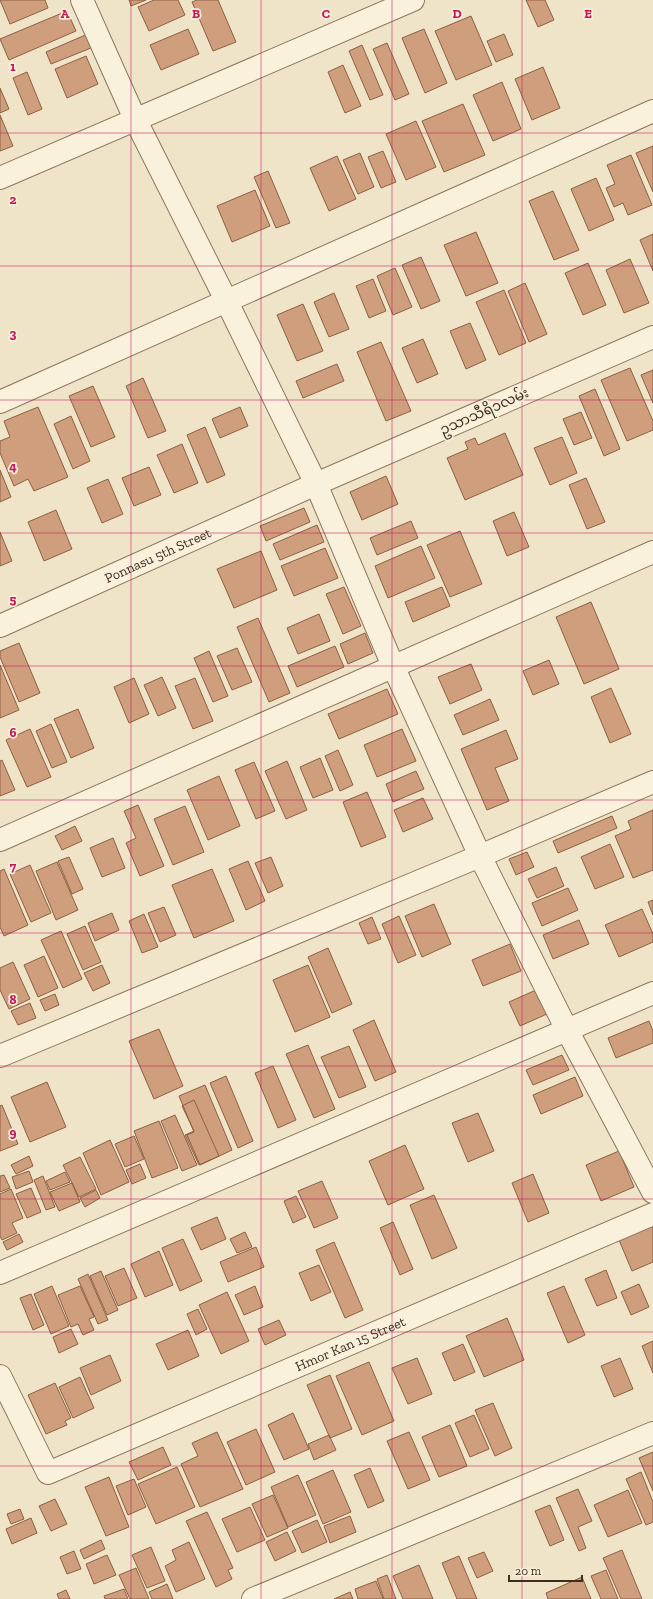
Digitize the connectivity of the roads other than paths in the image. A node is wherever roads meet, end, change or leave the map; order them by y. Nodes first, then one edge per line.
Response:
1 (82, 0) edge
2 (413, 0) edge
3 (653, 111) edge
4 (135, 119) junction
5 (0, 178) edge
6 (227, 302) junction
7 (653, 337) edge
8 (0, 402) edge
9 (316, 484) junction
10 (653, 552) edge
11 (0, 626) edge
12 (393, 666) junction
13 (653, 782) edge
14 (0, 840) edge
15 (480, 856) junction
16 (653, 993) edge
17 (567, 1030) junction
18 (0, 1056) edge
19 (653, 1192) edge
20 (653, 1214) edge
21 (0, 1273) edge
22 (0, 1376) edge
23 (653, 1433) edge
24 (253, 1599) edge

1 - 4 street
2 - 4 street
3 - 6 street
4 - 5 street
4 - 6 street
6 - 8 street
6 - 9 street
7 - 9 street, ဥသာသီရိ၁လမ်း
9 - 11 street, Ponnasu 5th Street
9 - 12 street
10 - 12 street
12 - 14 street
12 - 15 street
13 - 15 street
15 - 17 street
15 - 18 street
16 - 17 street
17 - 19 street
17 - 21 street
20 - 22 street, Hmor Kan 15 Street
23 - 24 street

